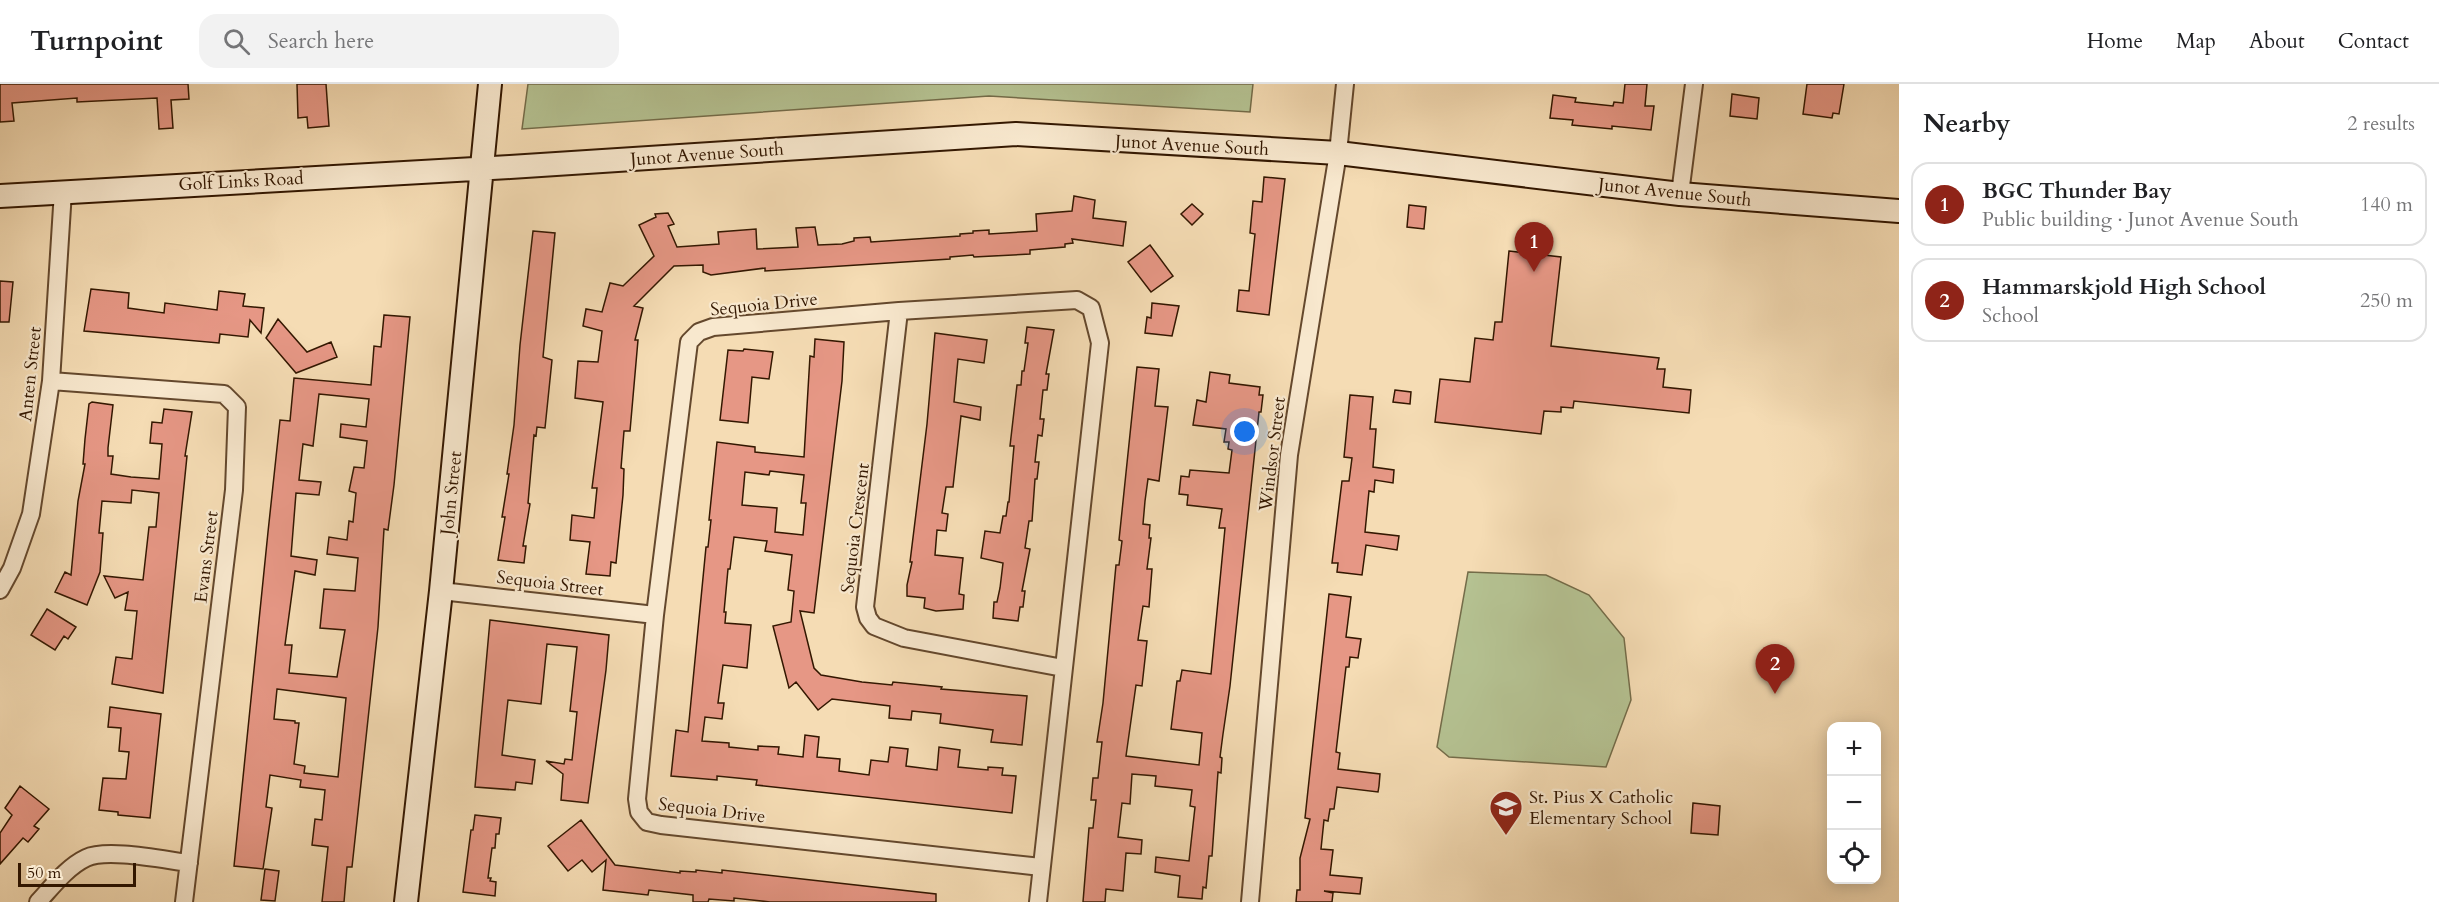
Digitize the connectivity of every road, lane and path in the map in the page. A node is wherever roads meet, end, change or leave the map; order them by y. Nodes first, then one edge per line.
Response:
1 (490, 84) edge
2 (1345, 84) edge
3 (1694, 84) edge
4 (1338, 153) junction
5 (482, 168) junction
6 (63, 191) junction
7 (1680, 194) junction
8 (0, 196) edge
9 (1899, 211) edge
10 (899, 311) junction
11 (51, 381) junction
12 (6, 564) edge
13 (0, 590) edge
14 (441, 591) junction
15 (655, 615) junction
16 (1063, 668) junction
17 (189, 862) junction
18 (1041, 867) junction
19 (38, 902) edge
20 (184, 902) edge
21 (406, 902) edge
22 (1038, 902) edge
23 (1250, 902) edge

1 - 5 main road, John Street
2 - 4 street, Windsor Street
3 - 7 street
4 - 5 main road, Junot Avenue South
4 - 7 main road, Junot Avenue South
4 - 23 street, Windsor Street
5 - 6 main road, Golf Links Road
5 - 14 main road, John Street
6 - 8 main road, Golf Links Road
6 - 11 street, Anten Street
7 - 9 main road, Junot Avenue South
10 - 15 street, Sequoia Drive
10 - 16 street, Sequoia Crescent
10 - 16 street, Sequoia Drive
11 - 12 street, Anten Street
11 - 17 street, Evans Street
12 - 13 street, Anten Street
14 - 15 street, Sequoia Street
14 - 21 main road, John Street
15 - 18 street, Sequoia Drive
16 - 18 street, Sequoia Drive
17 - 19 street
17 - 20 street, Evans Street
18 - 22 street, Sequoia Drive

